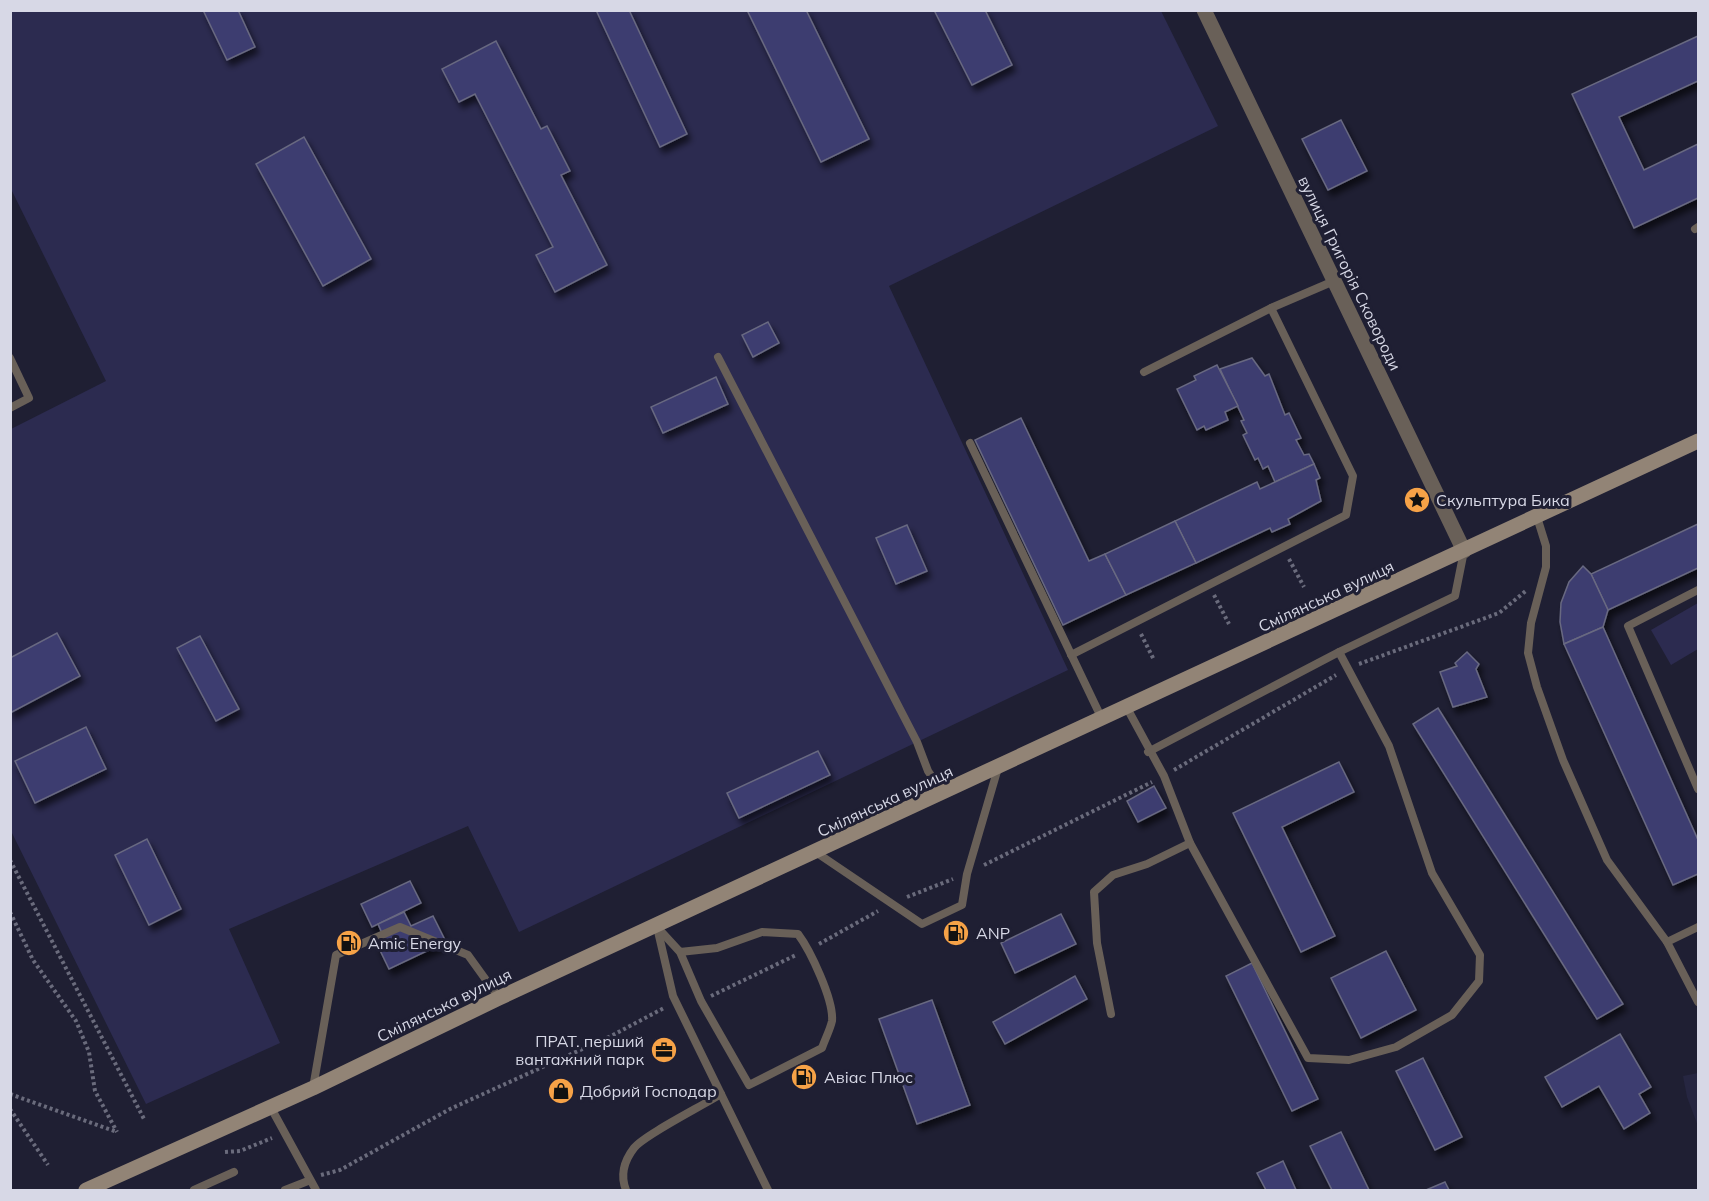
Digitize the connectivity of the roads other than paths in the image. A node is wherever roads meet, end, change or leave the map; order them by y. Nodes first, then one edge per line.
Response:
1 (1204, 10) edge
2 (1334, 281) junction
3 (1271, 308) junction
4 (718, 357) dead end
5 (10, 358) edge
6 (1144, 372) dead end
7 (10, 408) edge
8 (1698, 441) edge
9 (970, 443) dead end
10 (1537, 517) junction
11 (1464, 551) junction
12 (1698, 590) edge
13 (1339, 652) junction
14 (1071, 655) junction
15 (1127, 708) junction
16 (1102, 719) junction
17 (1148, 752) junction
18 (998, 768) junction
19 (1698, 789) edge
20 (943, 793) junction
21 (1190, 843) junction
22 (817, 853) junction
23 (657, 927) junction
24 (1698, 927) edge
25 (1667, 942) junction
26 (680, 951) junction
27 (499, 998) junction
28 (1698, 1002) edge
29 (1112, 1014) dead end
30 (313, 1088) junction
31 (721, 1094) junction
32 (270, 1106) junction
33 (234, 1172) dead end
34 (308, 1180) junction
35 (207, 1188) edge
36 (86, 1191) edge
37 (194, 1191) edge
38 (285, 1191) edge
39 (316, 1191) edge
40 (626, 1191) edge
41 (768, 1191) edge

1 - 2 street, вулиця Григорія Сковороди
2 - 3 lane
2 - 11 street, вулиця Григорія Сковороди
3 - 6 lane
3 - 14 lane
4 - 20 lane
5 - 7 lane
8 - 10 main road, Смілянська вулиця
9 - 14 lane
10 - 11 main road, Смілянська вулиця
10 - 25 lane
11 - 13 lane
11 - 15 main road, Смілянська вулиця
12 - 19 lane
13 - 17 lane
13 - 21 lane
14 - 16 lane
15 - 16 main road, Смілянська вулиця
15 - 17 lane
16 - 18 main road, Смілянська вулиця
17 - 21 lane
18 - 20 main road, Смілянська вулиця
18 - 22 lane
20 - 22 main road, Смілянська вулиця
21 - 29 lane
22 - 23 main road, Смілянська вулиця
23 - 26 lane
23 - 27 main road, Смілянська вулиця
23 - 31 lane
24 - 25 lane
25 - 28 lane
26 - 26 lane
27 - 30 main road, Смілянська вулиця
27 - 30 lane
30 - 32 main road, Смілянська вулиця
31 - 40 lane
31 - 41 lane
32 - 34 lane
32 - 36 main road, Смілянська вулиця
33 - 35 lane
34 - 38 lane
34 - 39 lane
35 - 37 lane

